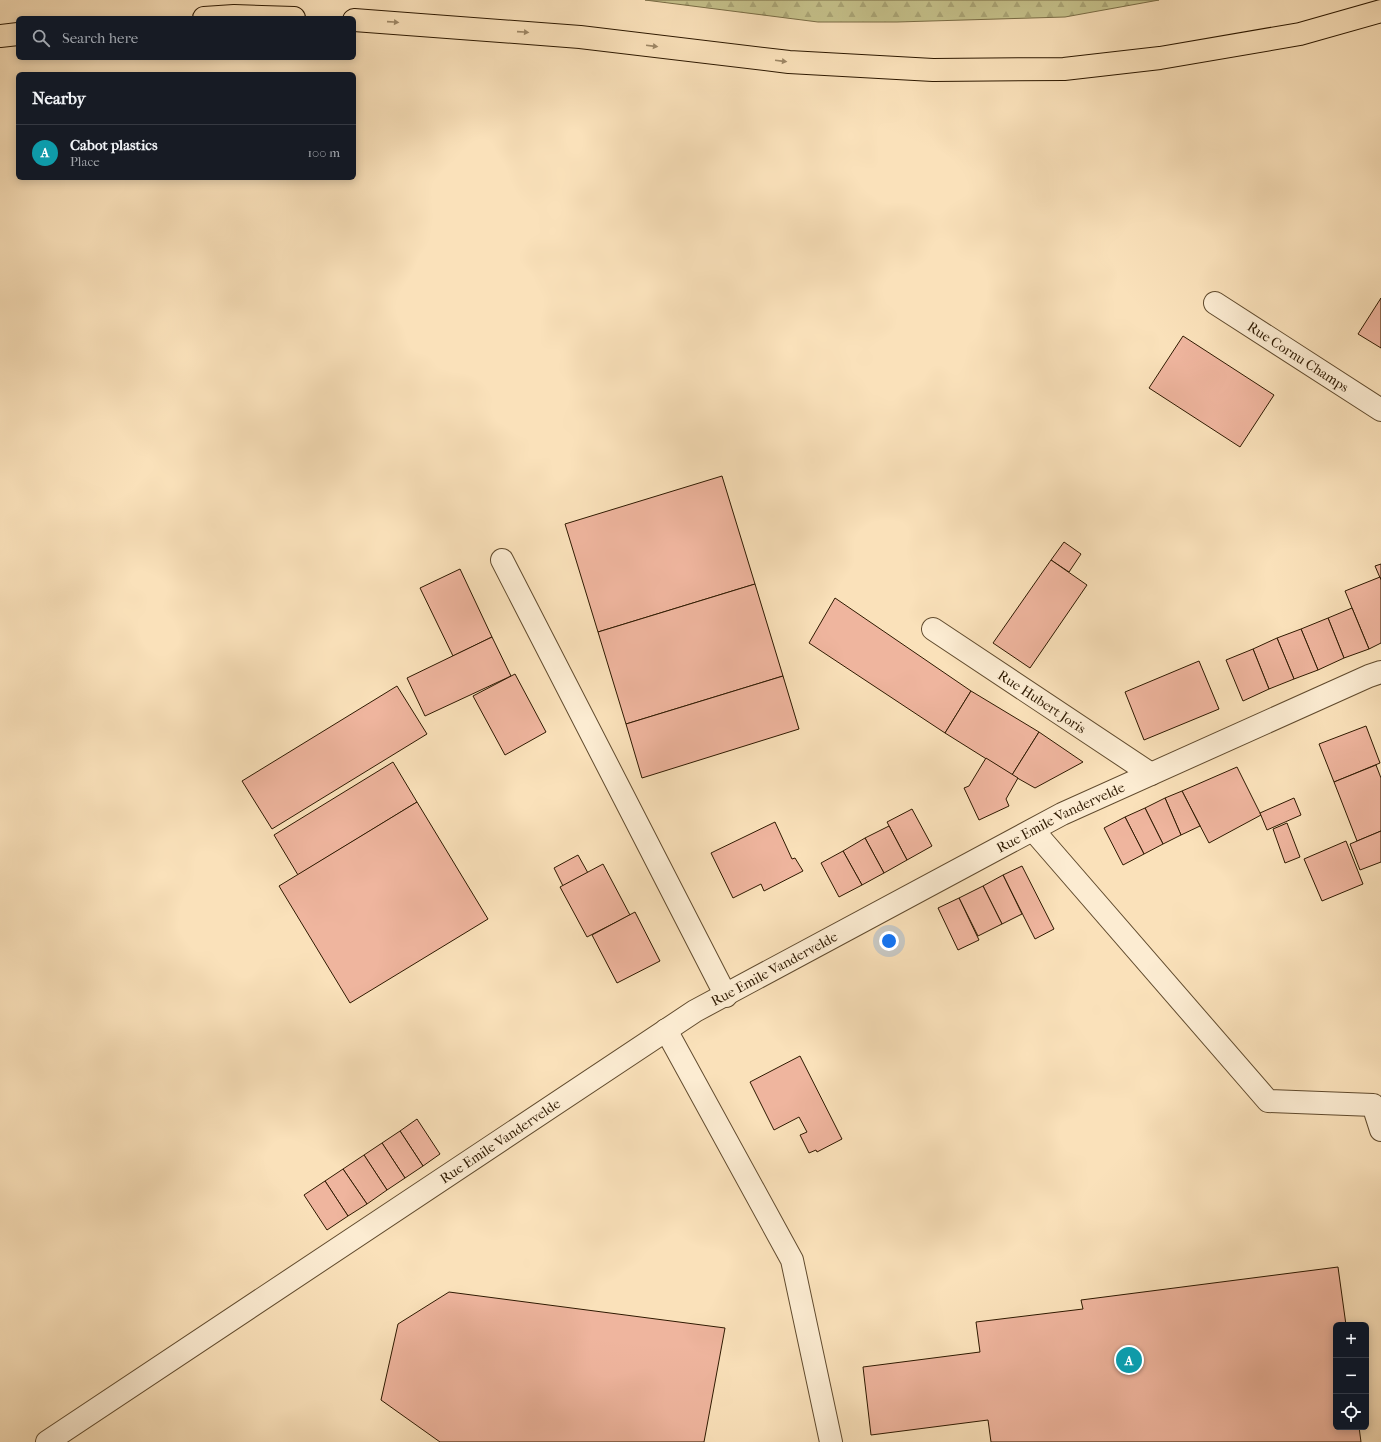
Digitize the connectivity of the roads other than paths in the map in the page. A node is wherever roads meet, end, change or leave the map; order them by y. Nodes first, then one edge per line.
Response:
1 (1381, 11) edge
2 (356, 20) edge
3 (16, 34) edge
4 (0, 36) edge
5 (1215, 303) dead end
6 (1381, 410) edge
7 (502, 560) dead end
8 (933, 629) dead end
9 (1381, 672) edge
10 (1152, 774) junction
11 (1033, 830) junction
12 (726, 996) junction
13 (666, 1030) junction
14 (1381, 1130) edge
15 (47, 1442) edge
16 (831, 1442) edge

2 -> 1 highway
3 - 4 highway
5 - 6 street, Rue Cornu Champs
7 - 12 street
8 - 10 street, Rue Hubert Joris
9 - 10 street, Rue Emile Vandervelde
10 - 11 street, Rue Emile Vandervelde
11 - 12 street, Rue Emile Vandervelde
11 - 14 street
12 - 13 street, Rue Emile Vandervelde
13 - 15 street, Rue Emile Vandervelde
13 - 16 street

